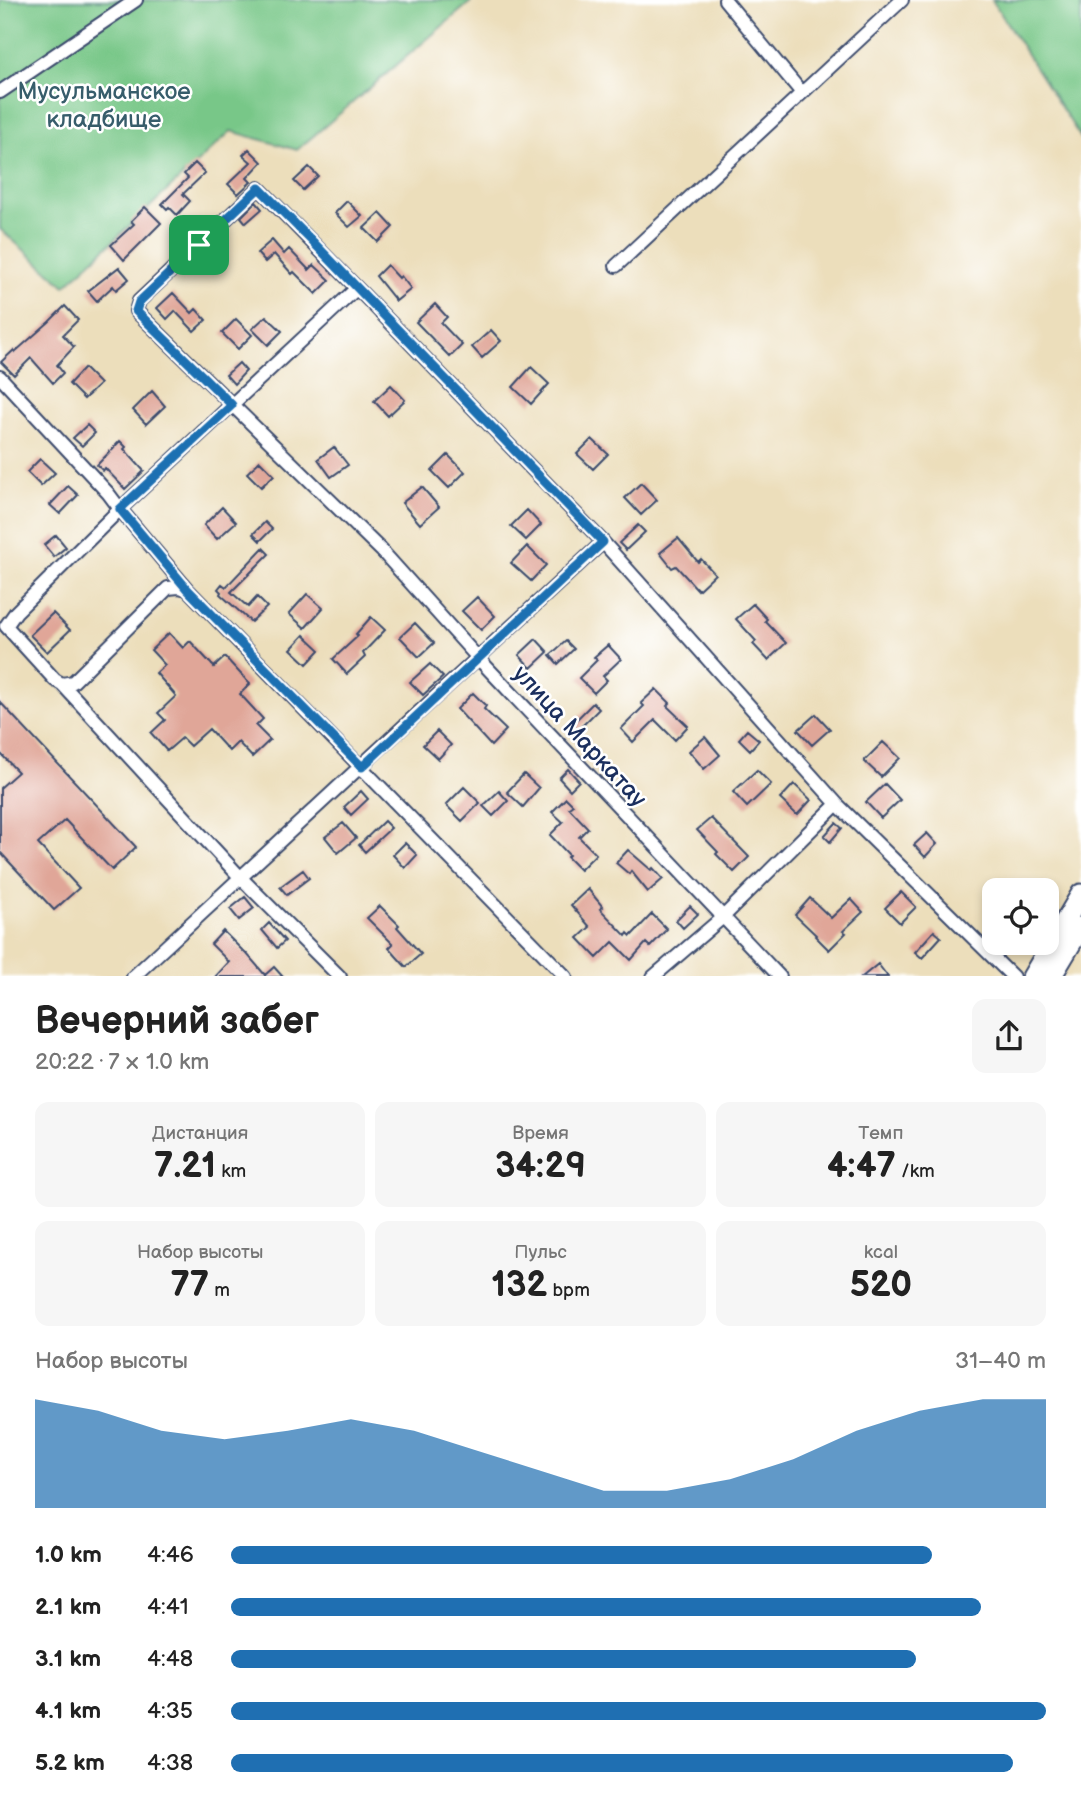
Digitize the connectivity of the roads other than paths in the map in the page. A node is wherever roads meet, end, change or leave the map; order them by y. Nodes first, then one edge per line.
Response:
1 (136, 0) edge
2 (725, 0) edge
3 (902, 0) edge
4 (0, 92) edge
5 (802, 93) junction
6 (616, 266) dead end
7 (357, 288) junction
8 (0, 377) edge
9 (232, 405) junction
10 (120, 509) junction
11 (603, 542) junction
12 (187, 589) junction
13 (2, 626) edge
14 (478, 658) junction
15 (62, 684) junction
16 (362, 767) junction
17 (837, 804) junction
18 (240, 877) junction
19 (1081, 894) edge
20 (723, 917) junction
21 (1081, 926) edge
22 (133, 976) edge
23 (340, 976) edge
24 (566, 976) edge
25 (653, 976) edge
26 (780, 976) edge
27 (1013, 976) edge
28 (1032, 976) edge
29 (1051, 976) edge

1 - 4 street
2 - 5 street
3 - 5 street
5 - 6 street
7 - 9 street
7 - 9 street, улица Маркатау
7 - 11 street
8 - 10 street
9 - 10 street
9 - 14 street, улица Маркатау
10 - 12 street
10 - 13 street
11 - 14 street
11 - 17 street
12 - 15 street
12 - 16 street
13 - 15 street
14 - 16 street
14 - 20 street, улица Маркатау
15 - 18 street
16 - 18 street
16 - 24 street
17 - 20 street
17 - 27 street
18 - 22 street
18 - 23 street
19 - 28 main road
20 - 25 street
20 - 26 street, улица Маркатау
21 - 29 main road

